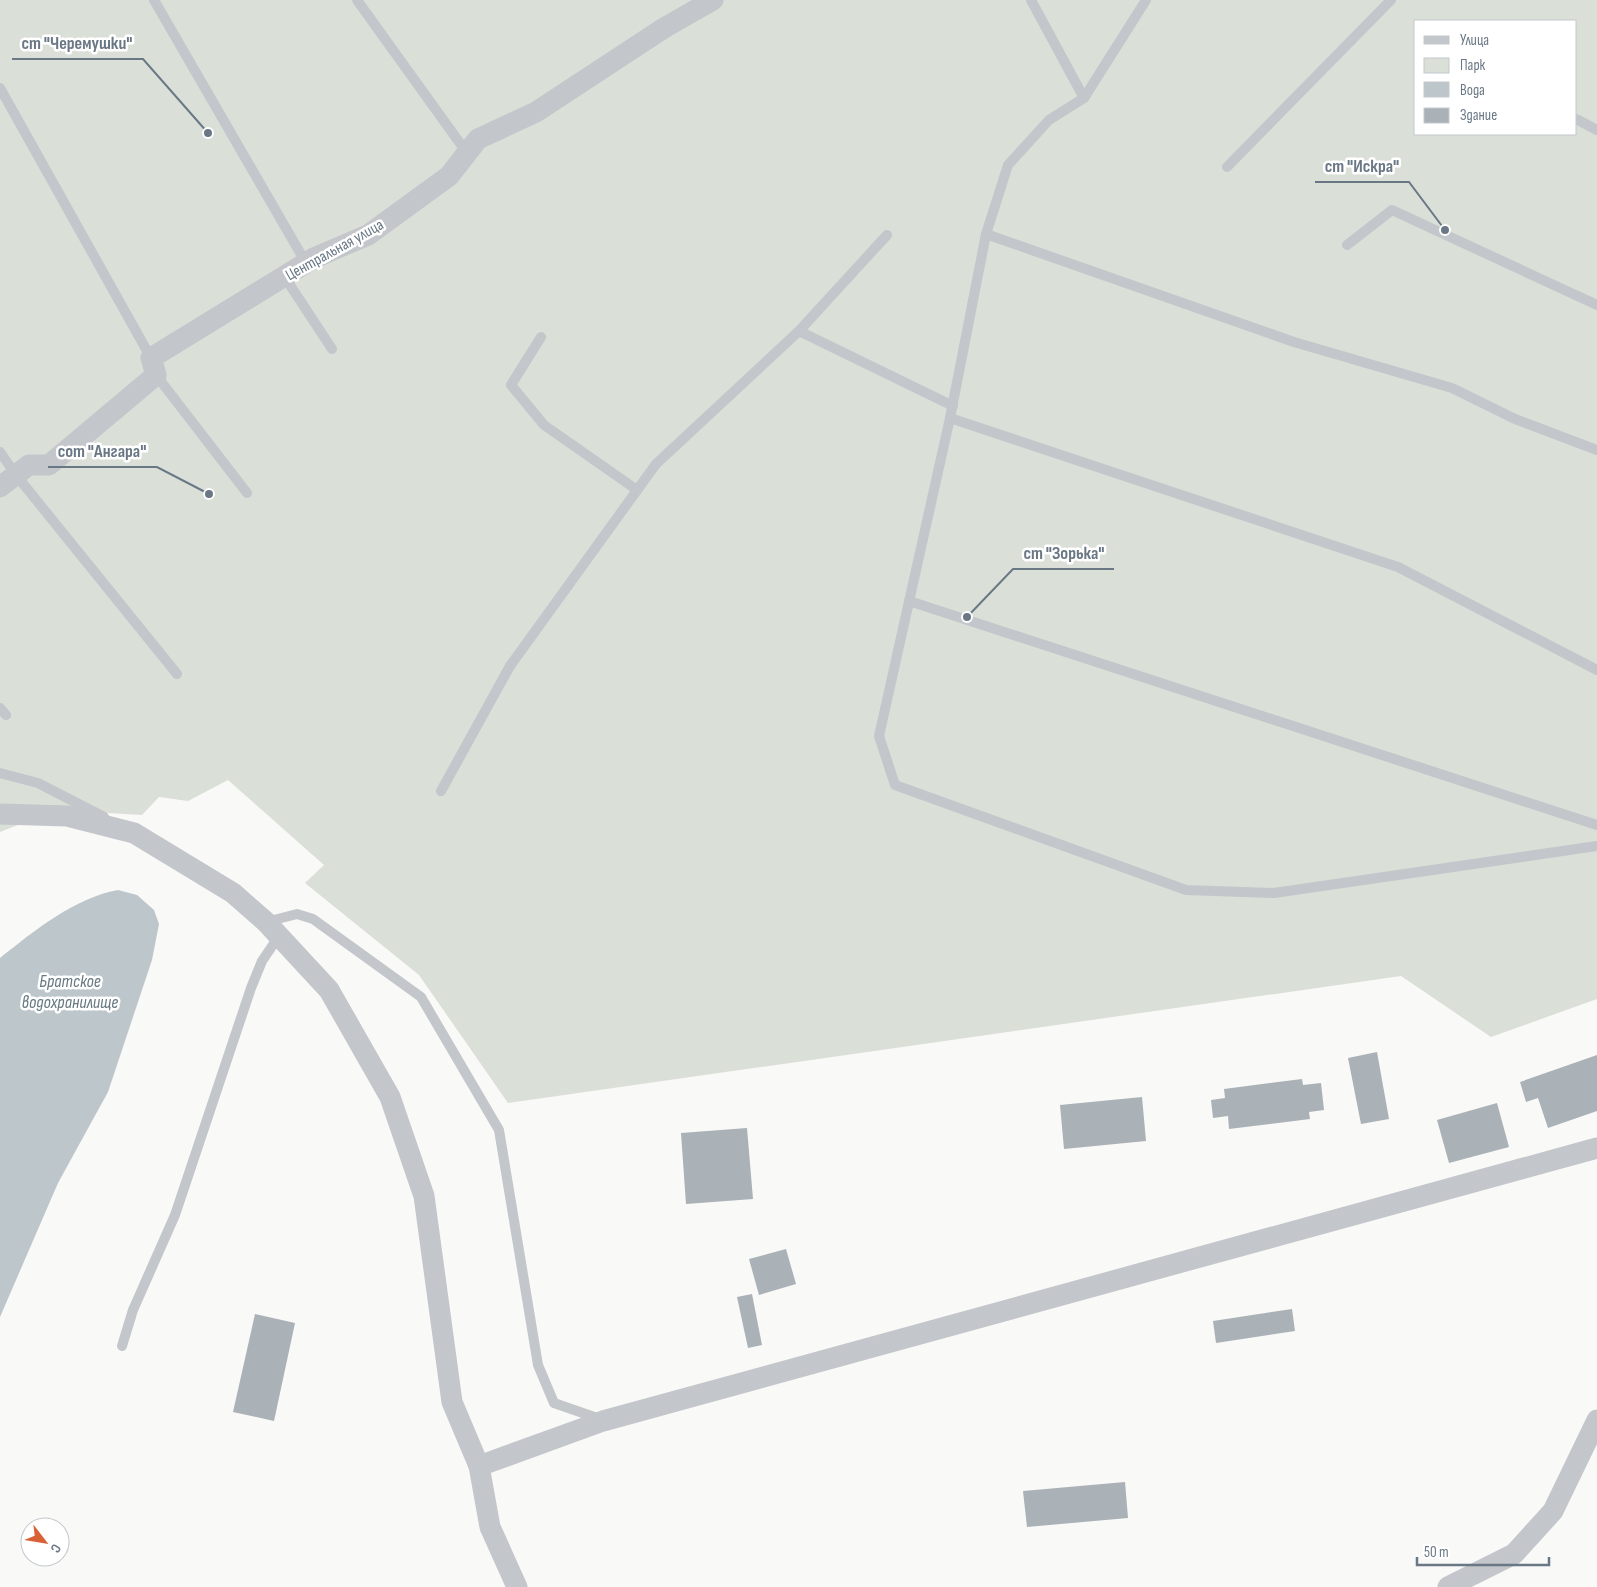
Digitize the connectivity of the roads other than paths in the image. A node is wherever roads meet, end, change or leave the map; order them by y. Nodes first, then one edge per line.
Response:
1 (154, 0) edge
2 (357, 0) edge
3 (713, 0) edge
4 (1031, 0) edge
5 (1146, 0) edge
6 (1391, 0) edge
7 (0, 88) edge
8 (1084, 98) junction
9 (1577, 120) edge
10 (1597, 130) edge
11 (467, 153) junction
12 (1227, 167) dead end
13 (986, 234) junction
14 (887, 235) dead end
15 (1347, 245) dead end
16 (306, 263) junction
17 (284, 276) junction
18 (1597, 306) edge
19 (799, 331) junction
20 (541, 337) dead end
21 (332, 349) dead end
22 (154, 367) junction
23 (952, 406) junction
24 (950, 418) junction
25 (1597, 450) edge
26 (0, 452) edge
27 (8, 481) edge
28 (637, 490) junction
29 (247, 493) dead end
30 (909, 601) junction
31 (1597, 670) edge
32 (177, 674) dead end
33 (0, 773) edge
34 (440, 791) dead end
35 (0, 814) edge
36 (1597, 825) edge
37 (134, 833) junction
38 (1597, 846) edge
39 (273, 929) junction
40 (1597, 1148) edge
41 (122, 1346) dead end
42 (1597, 1420) edge
43 (603, 1421) junction
44 (479, 1466) junction
45 (517, 1587) edge
46 (1448, 1587) edge

1 - 16 lane
2 - 11 lane
3 - 11 street, Центральная улица
4 - 8 lane
5 - 8 lane
6 - 12 lane
7 - 22 lane
8 - 13 lane
9 - 10 lane
11 - 16 street, Центральная улица
13 - 23 lane
13 - 25 lane
14 - 19 lane
15 - 18 lane
16 - 17 street, Центральная улица
17 - 21 lane
17 - 22 street, Центральная улица
19 - 23 lane
19 - 28 lane
20 - 28 lane
22 - 27 street, Центральная улица
22 - 29 lane
23 - 24 lane
24 - 30 lane
24 - 31 lane
26 - 27 lane
27 - 32 lane
28 - 34 lane
30 - 36 lane
30 - 38 lane
33 - 37 lane
35 - 37 street
37 - 39 street
39 - 41 lane
39 - 43 lane
39 - 44 street
40 - 43 street
42 - 46 street
43 - 44 street
44 - 45 street

